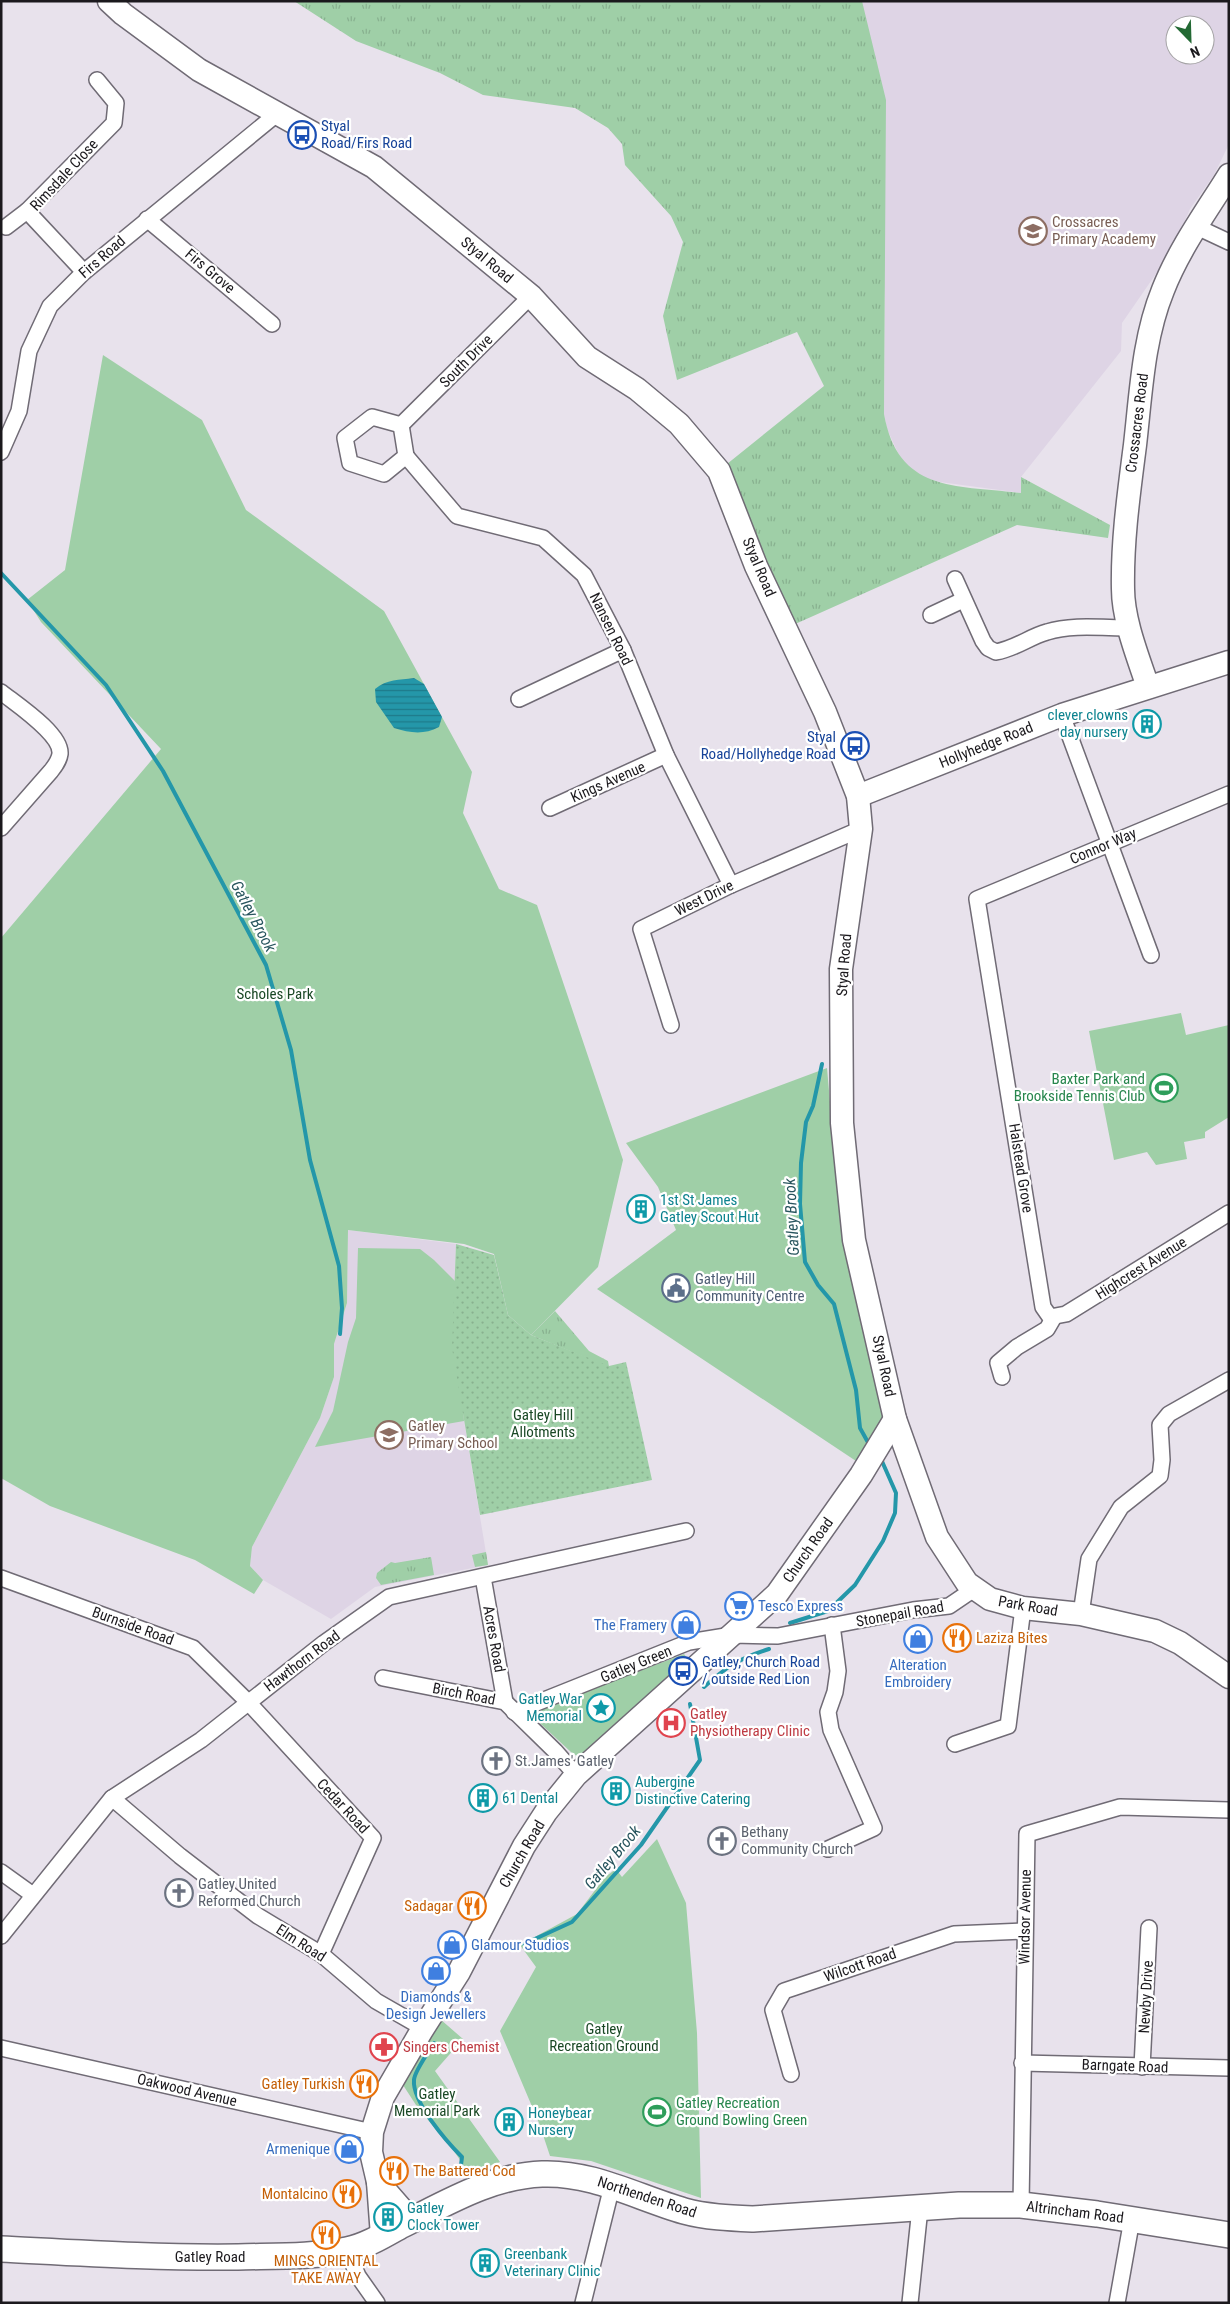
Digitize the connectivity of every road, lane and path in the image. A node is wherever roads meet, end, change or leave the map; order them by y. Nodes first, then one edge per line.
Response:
1 (109, 1) edge
2 (97, 80) dead end
3 (278, 113) junction
4 (1229, 175) edge
5 (27, 211) junction
6 (147, 219) junction
7 (6, 226) dead end
8 (1197, 227) junction
9 (1229, 242) edge
10 (84, 272) junction
11 (531, 296) junction
12 (272, 324) dead end
13 (401, 425) junction
14 (1, 452) edge
15 (406, 456) junction
16 (955, 579) dead end
17 (963, 600) junction
18 (931, 615) dead end
19 (1129, 628) junction
20 (623, 650) junction
21 (1229, 662) edge
22 (1148, 687) junction
23 (1, 692) edge
24 (519, 699) dead end
25 (1062, 715) junction
26 (666, 755) junction
27 (1229, 794) edge
28 (858, 796) junction
29 (550, 808) dead end
30 (1, 828) edge
31 (861, 829) junction
32 (1110, 842) junction
33 (730, 885) junction
34 (977, 898) joint
35 (1151, 955) dead end
36 (671, 1025) dead end
37 (1229, 1213) edge
38 (1052, 1317) junction
39 (1002, 1377) dead end
40 (1229, 1380) edge
41 (896, 1419) junction
42 (686, 1531) dead end
43 (483, 1576) junction
44 (1, 1578) edge
45 (974, 1589) junction
46 (1023, 1608) junction
47 (1081, 1614) junction
48 (832, 1625) junction
49 (732, 1635) junction
50 (1227, 1672) edge
51 (383, 1678) dead end
52 (248, 1702) junction
53 (510, 1707) junction
54 (955, 1744) dead end
55 (576, 1774) junction
56 (112, 1798) junction
57 (1229, 1810) edge
58 (828, 1849) dead end
59 (1, 1872) edge
60 (33, 1896) junction
61 (1149, 1928) dead end
62 (1024, 1930) junction
63 (1, 1936) edge
64 (320, 1954) junction
65 (423, 2028) junction
66 (1, 2048) edge
67 (1022, 2063) junction
68 (1142, 2067) junction
69 (1229, 2068) edge
70 (791, 2074) dead end
71 (372, 2132) junction
72 (378, 2182) junction
73 (612, 2186) junction
74 (1021, 2205) junction
75 (920, 2208) junction
76 (412, 2220) junction
77 (1132, 2220) junction
78 (1229, 2234) edge
79 (382, 2236) junction
80 (1, 2248) edge
81 (347, 2250) junction
82 (377, 2303) edge
83 (582, 2303) edge
84 (910, 2303) edge
85 (1117, 2303) edge

1 - 3 main road, Styal Road
2 - 5 street, Rimsdale Close
3 - 6 street, Firs Road
3 - 11 main road, Styal Road
4 - 8 main road, Crossacres Road
5 - 7 street
5 - 10 street, Rimsdale Close
6 - 10 street, Firs Road
6 - 12 street, Firs Grove
8 - 9 street
8 - 19 main road, Crossacres Road
10 - 14 street, Firs Road
11 - 13 street, South Drive
11 - 28 main road, Styal Road
13 - 15 street
13 - 15 street
15 - 20 street, Nansen Road
16 - 17 street
17 - 18 street
17 - 19 street
19 - 22 main road, Crossacres Road
20 - 24 street
20 - 26 street, Nansen Road
21 - 22 main road, Hollyhedge Road
22 - 25 main road, Hollyhedge Road
23 - 30 street
25 - 28 main road, Hollyhedge Road
25 - 32 street
26 - 29 street, Kings Avenue
26 - 33 street, Nansen Road
27 - 32 street, Connor Way
28 - 31 main road, Styal Road
31 - 33 street, West Drive
31 - 41 main road, Styal Road
32 - 34 street, Connor Way
32 - 35 street
33 - 36 street, West Drive
34 - 38 street, Halstead Grove
37 - 38 street, Highcrest Avenue
38 - 39 street
40 - 47 street
41 - 45 main road, Park Road
41 - 49 main road, Church Road
42 - 43 street, Hawthorn Road
43 - 52 street, Hawthorn Road
43 - 53 street, Acres Road
44 - 52 street, Burnside Road
45 - 46 main road, Park Road
45 - 48 street, Stonepail Road
46 - 47 main road, Park Road
46 - 54 street
47 - 50 main road, Park Road
48 - 49 street, Stonepail Road
48 - 58 street
49 - 53 street, Gatley Green
49 - 55 main road, Church Road
51 - 53 street, Birch Road
52 - 56 street, Hawthorn Road
52 - 64 street, Cedar Road
53 - 55 street, Birch Road
55 - 65 main road, Church Road
56 - 60 street, Hawthorn Road
56 - 64 street, Elm Road
57 - 62 street, Windsor Avenue
59 - 60 street
60 - 63 street, Hawthorn Road
61 - 68 street, Newby Drive
62 - 67 street, Windsor Avenue
62 - 70 street, Wilcott Road
64 - 65 street, Elm Road
65 - 71 main road, Church Road
66 - 71 street, Oakwood Avenue
67 - 68 street, Barngate Road
67 - 74 street, Windsor Avenue
68 - 69 street, Barngate Road
71 - 72 main road, Church Road
72 - 76 main road, Church Road
72 - 79 main road, Church Road
73 - 75 main road, Northenden Road
73 - 76 main road, Northenden Road
73 - 83 street
74 - 75 main road, Altrincham Road
74 - 77 main road, Altrincham Road
75 - 84 street
76 - 79 main road, Gatley Road
77 - 78 main road, Altrincham Road
77 - 85 street
79 - 81 main road, Gatley Road
80 - 81 main road, Gatley Road
81 - 82 street

